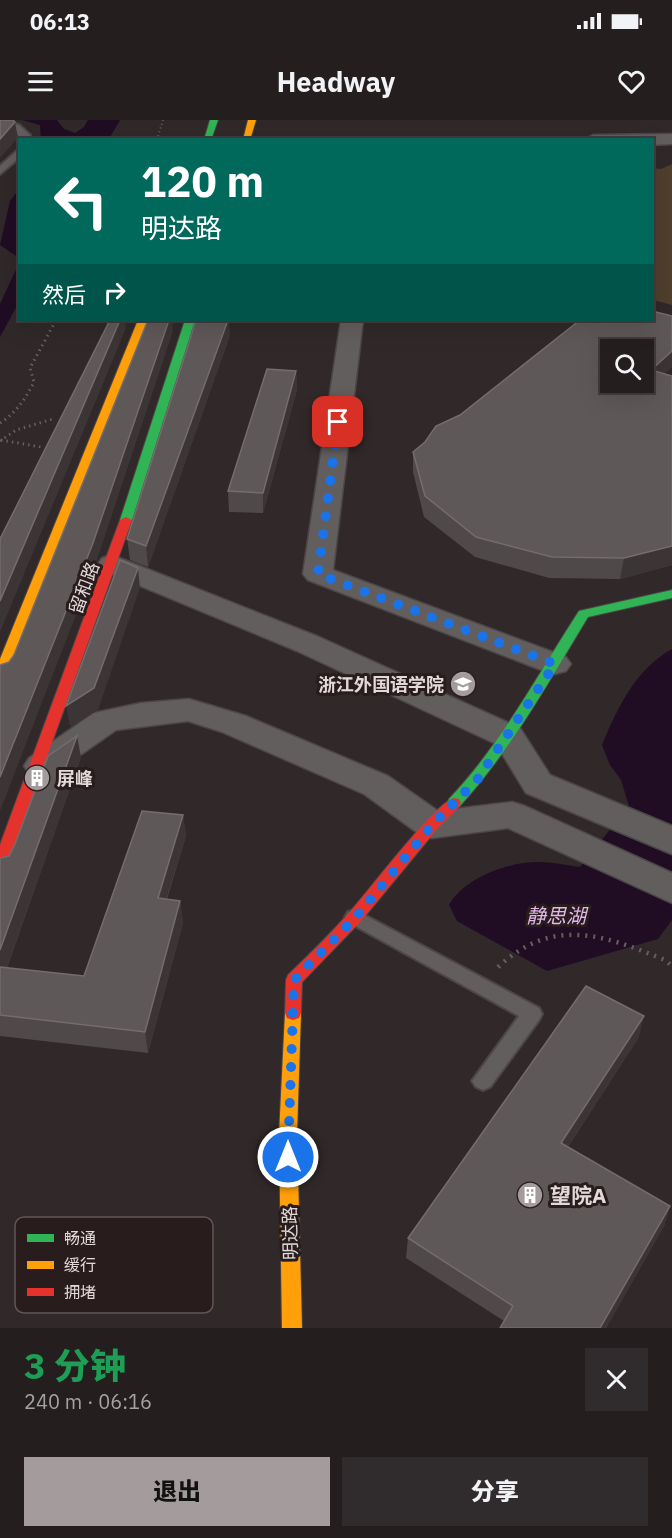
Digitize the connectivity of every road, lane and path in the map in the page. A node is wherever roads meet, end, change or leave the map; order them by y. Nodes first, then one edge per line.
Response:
1 (163, 120) edge
2 (213, 120) edge
3 (252, 120) edge
4 (0, 122) edge
5 (27, 138) edge
6 (158, 138) edge
7 (208, 138) edge
8 (247, 138) edge
9 (654, 138) edge
10 (672, 138) edge
11 (18, 153) edge
12 (0, 171) edge
13 (55, 321) edge
14 (142, 321) edge
15 (190, 321) edge
16 (352, 321) edge
17 (53, 419) dead end
18 (0, 423) edge
19 (0, 440) edge
20 (41, 447) dead end
21 (112, 564) junction
22 (672, 594) edge
23 (555, 664) junction
24 (0, 675) edge
25 (508, 736) junction
26 (37, 769) junction
27 (432, 825) junction
28 (672, 841) edge
29 (0, 865) edge
30 (672, 889) edge
31 (355, 918) junction
32 (672, 966) edge
33 (481, 986) junction
34 (483, 1081) dead end
35 (292, 1328) edge

1 - 6 path
2 - 7 main road
3 - 8 main road
4 - 5 lane
9 - 10 street
11 - 12 lane
13 - 18 path
14 - 24 main road
15 - 21 main road, 留和路
16 - 23 street
17 - 19 path
19 - 20 path
21 - 25 street
21 - 26 main road, 留和路
22 - 23 main road, 明达路
23 - 25 main road, 明达路
25 - 27 main road, 明达路
25 - 28 street
26 - 27 street
26 - 29 main road, 留和路
27 - 30 street
27 - 31 main road, 明达路
31 - 33 lane
31 - 35 main road, 明达路
32 - 33 path
33 - 34 lane

